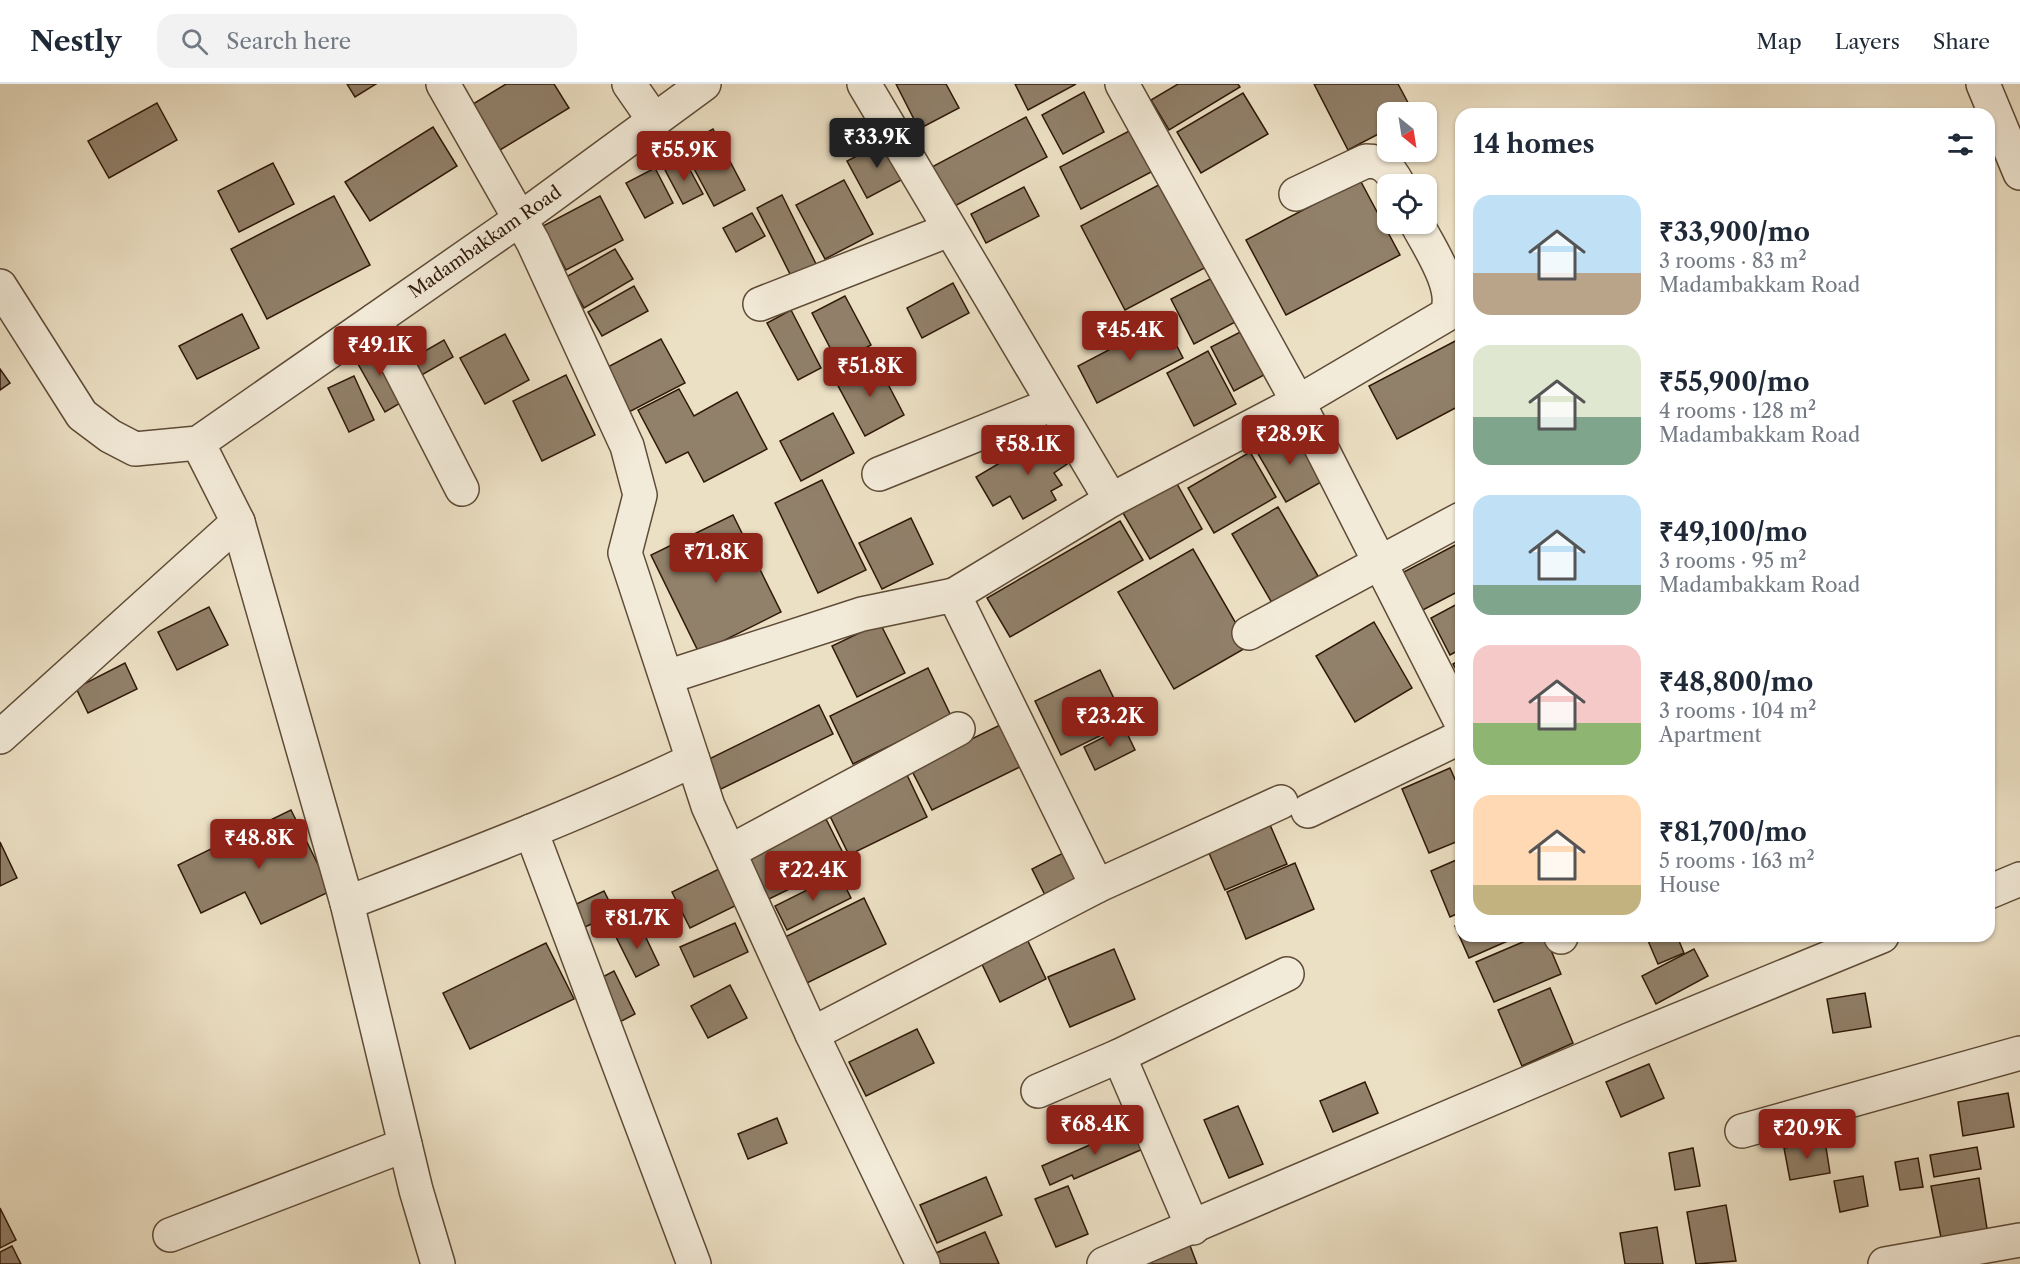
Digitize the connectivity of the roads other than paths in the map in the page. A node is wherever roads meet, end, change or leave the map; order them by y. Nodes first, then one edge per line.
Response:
1 (443, 84) edge
2 (629, 84) edge
3 (704, 84) edge
4 (864, 84) edge
5 (1122, 84) edge
6 (1983, 84) edge
7 (654, 120) junction
8 (2012, 127) edge
9 (2020, 173) edge
10 (1392, 174) edge
11 (1296, 194) dead end
12 (520, 219) junction
13 (949, 230) junction
14 (1422, 234) edge
15 (0, 286) edge
16 (760, 304) dead end
17 (375, 320) junction
18 (1298, 402) junction
19 (1053, 404) junction
20 (198, 443) junction
21 (879, 474) dead end
22 (462, 489) dead end
23 (1111, 500) junction
24 (237, 522) junction
25 (1455, 522) edge
26 (1380, 562) junction
27 (954, 595) junction
28 (1250, 633) dead end
29 (667, 677) junction
30 (1455, 711) edge
31 (958, 729) dead end
32 (0, 737) edge
33 (1455, 739) edge
34 (693, 760) junction
35 (531, 831) junction
36 (729, 852) junction
37 (2020, 879) edge
38 (1097, 886) junction
39 (1995, 889) edge
40 (347, 903) junction
41 (1867, 942) edge
42 (1287, 974) dead end
43 (812, 1034) junction
44 (2020, 1053) edge
45 (1119, 1056) junction
46 (1038, 1091) dead end
47 (1742, 1131) dead end
48 (405, 1145) junction
49 (1192, 1228) junction
50 (170, 1235) dead end
51 (2020, 1240) edge
52 (438, 1264) edge
53 (694, 1264) edge
54 (923, 1264) edge
55 (1104, 1264) edge
56 (1885, 1264) edge

1 - 12 street
2 - 7 street
3 - 7 street, Madambakkam Road
4 - 13 street
5 - 18 street
6 - 8 street
7 - 12 street, Madambakkam Road
8 - 9 street
10 - 11 street
12 - 17 street, Madambakkam Road
12 - 29 street
13 - 16 street
13 - 19 street
14 - 18 street
15 - 20 street, Madambakkam Road
17 - 20 street, Madambakkam Road
17 - 22 street
18 - 23 street
18 - 26 street
19 - 21 street
19 - 23 street
20 - 24 street
23 - 27 street
24 - 32 street
24 - 40 street
25 - 26 street
26 - 28 street
26 - 30 street
27 - 29 street
27 - 38 street
29 - 34 street
31 - 36 street
33 - 38 street
34 - 35 street
34 - 36 street
35 - 40 street
35 - 53 street
36 - 43 street
37 - 39 street
38 - 43 street
40 - 48 street
41 - 49 street
42 - 45 street
43 - 54 street
44 - 47 street
45 - 46 street
45 - 49 street
48 - 50 street
48 - 52 street
49 - 55 street
51 - 56 street

